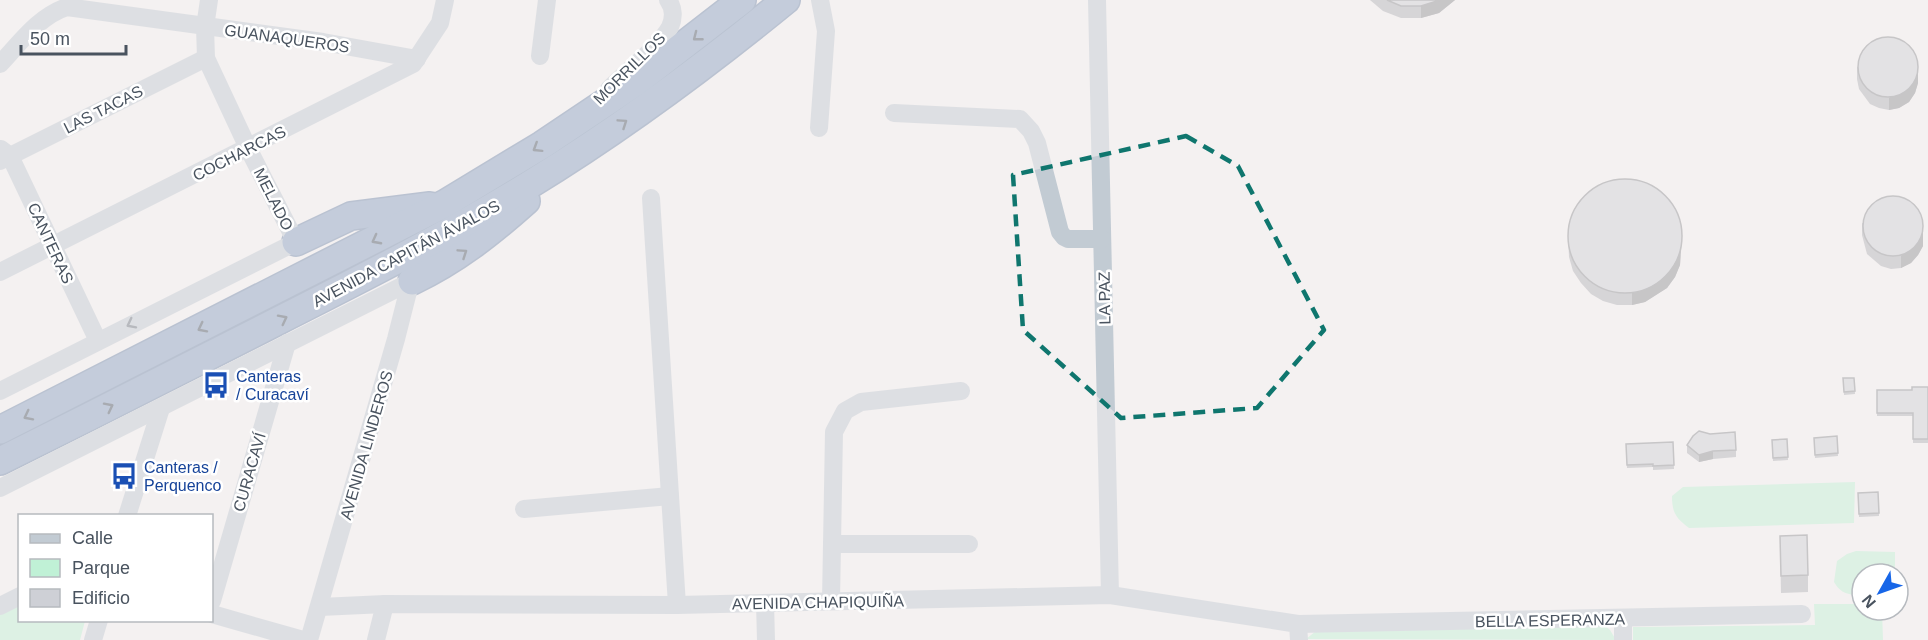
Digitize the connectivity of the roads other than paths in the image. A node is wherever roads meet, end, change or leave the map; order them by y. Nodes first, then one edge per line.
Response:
1 (208, 0) edge
2 (445, 0) edge
3 (547, 0) edge
4 (668, 0) edge
5 (742, 0) edge
6 (786, 0) edge
7 (820, 0) edge
8 (1097, 0) edge
9 (205, 27) junction
10 (540, 56) dead end
11 (206, 58) junction
12 (417, 59) junction
13 (0, 64) edge
14 (894, 113) dead end
15 (819, 128) dead end
16 (567, 129) junction
17 (248, 148) junction
18 (3, 155) edge
19 (575, 156) junction
20 (651, 198) dead end
21 (446, 203) junction
22 (1102, 239) junction
23 (296, 242) junction
24 (52, 246) junction
25 (416, 249) junction
26 (0, 272) edge
27 (412, 281) junction
28 (98, 341) junction
29 (287, 344) junction
30 (0, 391) edge
31 (961, 391) dead end
32 (161, 408) junction
33 (0, 429) edge
34 (0, 461) edge
35 (0, 488) edge
36 (670, 496) junction
37 (524, 509) dead end
38 (128, 514) edge
39 (832, 544) junction
40 (969, 544) dead end
41 (1110, 596) junction
42 (18, 597) edge
43 (213, 598) edge
44 (831, 601) junction
45 (765, 603) junction
46 (385, 604) junction
47 (677, 605) junction
48 (0, 606) edge
49 (320, 607) junction
50 (213, 614) edge
51 (1802, 614) dead end
52 (1623, 618) junction
53 (99, 622) edge
54 (1298, 632) edge
55 (93, 640) edge
56 (303, 640) edge
57 (309, 640) edge
58 (376, 640) edge
59 (766, 640) edge
60 (1623, 640) edge

1 - 9 street
2 - 12 street, COCHARCAS
3 - 10 street
4 - 16 street, MORRILLOS
5 -> 16 highway, AVENIDA CAPITÁN ÁVALOS
19 -> 6 highway, AVENIDA CAPITÁN ÁVALOS
7 - 15 street
8 - 22 street, LA PAZ
9 - 11 street
9 - 12 street, GUANAQUEROS
9 - 13 street, GUANAQUEROS
11 - 17 street, MELADO
11 - 18 street, LAS TACAS
12 - 17 street, COCHARCAS
14 - 22 street
16 -> 21 highway, AVENIDA CAPITÁN ÁVALOS
17 - 23 street, MELADO
17 - 24 street, COCHARCAS
18 - 24 street, CANTERAS
19 - 25 highway, AVENIDA CAPITÁN ÁVALOS
27 -> 19 highway
20 - 36 street
21 - 23 highway
21 - 25 highway
21 -> 33 highway, AVENIDA CAPITÁN ÁVALOS
22 - 41 street, LA PAZ
23 -> 28 street
24 - 26 street, COCHARCAS
24 - 28 street, CANTERAS
25 - 27 street, AVENIDA LINDEROS
34 -> 25 highway, AVENIDA CAPITÁN ÁVALOS
27 - 29 street, AVENIDA CAPITÁN ÁVALOS
27 - 49 street, AVENIDA LINDEROS
28 - 30 street
29 - 32 street, AVENIDA CAPITÁN ÁVALOS
29 - 43 street, CURACAVÍ
31 - 39 street
32 - 35 street, AVENIDA CAPITÁN ÁVALOS
32 - 38 street
36 - 37 street
36 - 47 street
39 - 40 street
39 - 44 street
41 - 44 street, AVENIDA CHAPIQUIÑA
41 - 54 street, AVENIDA CHAPIQUIÑA
42 - 48 street
44 - 45 street, AVENIDA CHAPIQUIÑA
45 - 47 street, AVENIDA CHAPIQUIÑA
45 - 59 street
46 - 47 street, AVENIDA CHAPIQUIÑA
46 - 49 street, AVENIDA CHAPIQUIÑA
46 - 58 street
49 - 57 street, AVENIDA LINDEROS
50 - 56 street
51 - 52 street, BELLA ESPERANZA
52 - 54 street, BELLA ESPERANZA
52 - 60 street
53 - 55 street

